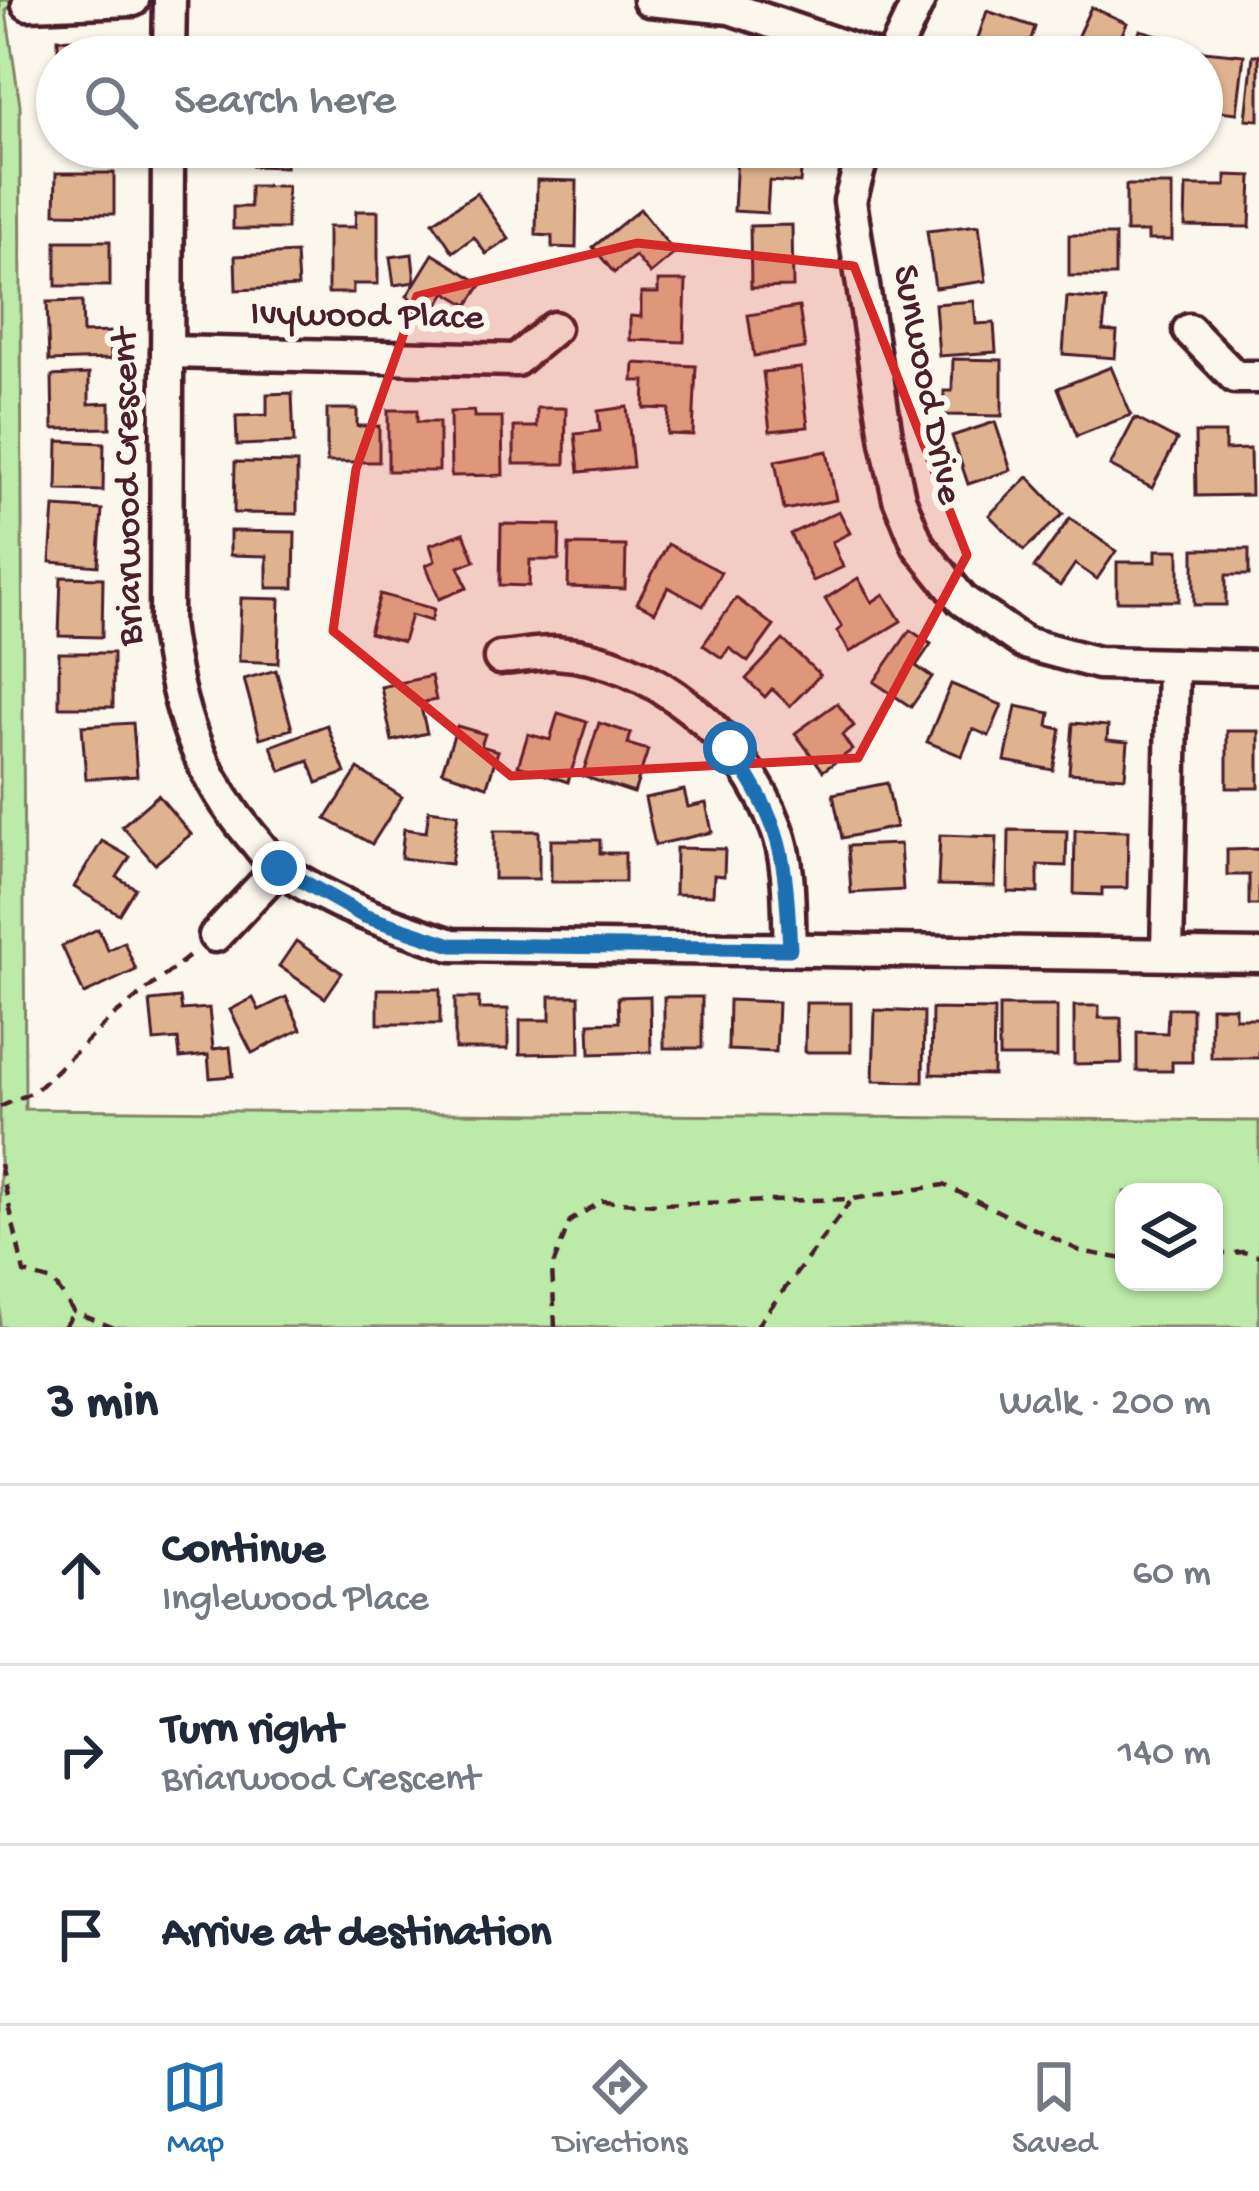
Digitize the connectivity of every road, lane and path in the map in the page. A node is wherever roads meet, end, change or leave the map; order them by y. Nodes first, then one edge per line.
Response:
1 (133, 0) edge
2 (170, 0) edge
3 (649, 0) edge
4 (919, 0) edge
5 (28, 4) dead end
6 (169, 36) edge
7 (812, 36) edge
8 (902, 36) edge
9 (168, 168) edge
10 (860, 168) edge
11 (554, 328) dead end
12 (1189, 330) dead end
13 (166, 352) junction
14 (1259, 377) edge
15 (500, 658) dead end
16 (1173, 665) junction
17 (1259, 667) edge
18 (279, 868) junction
19 (215, 936) dead end
20 (790, 949) junction
21 (1167, 954) junction
22 (1259, 956) edge
23 (175, 967) dead end
24 (0, 1106) edge
25 (0, 1164) edge
26 (852, 1199) junction
27 (1223, 1254) edge
28 (1259, 1256) edge
29 (1115, 1257) edge
30 (74, 1312) junction
31 (64, 1327) edge
32 (112, 1327) edge
33 (555, 1327) edge
34 (756, 1327) edge

1 - 5 street
2 - 6 street
3 - 7 street
4 - 8 street
9 - 13 street, Briarwood Crescent
10 - 16 street, Sunwood Drive
11 - 13 street, Ivywood Place
12 - 14 street
13 - 18 street, Briarwood Crescent
15 - 20 street
16 - 17 street, Sunwood Drive
16 - 21 street
18 - 19 street
18 - 20 street, Briarwood Crescent
20 - 21 street, Briarwood Crescent
21 - 22 street, Briarwood Crescent
23 - 24 path
25 - 30 path
26 - 29 path
26 - 33 path
26 - 34 path
27 - 28 path
30 - 31 path
30 - 32 path

